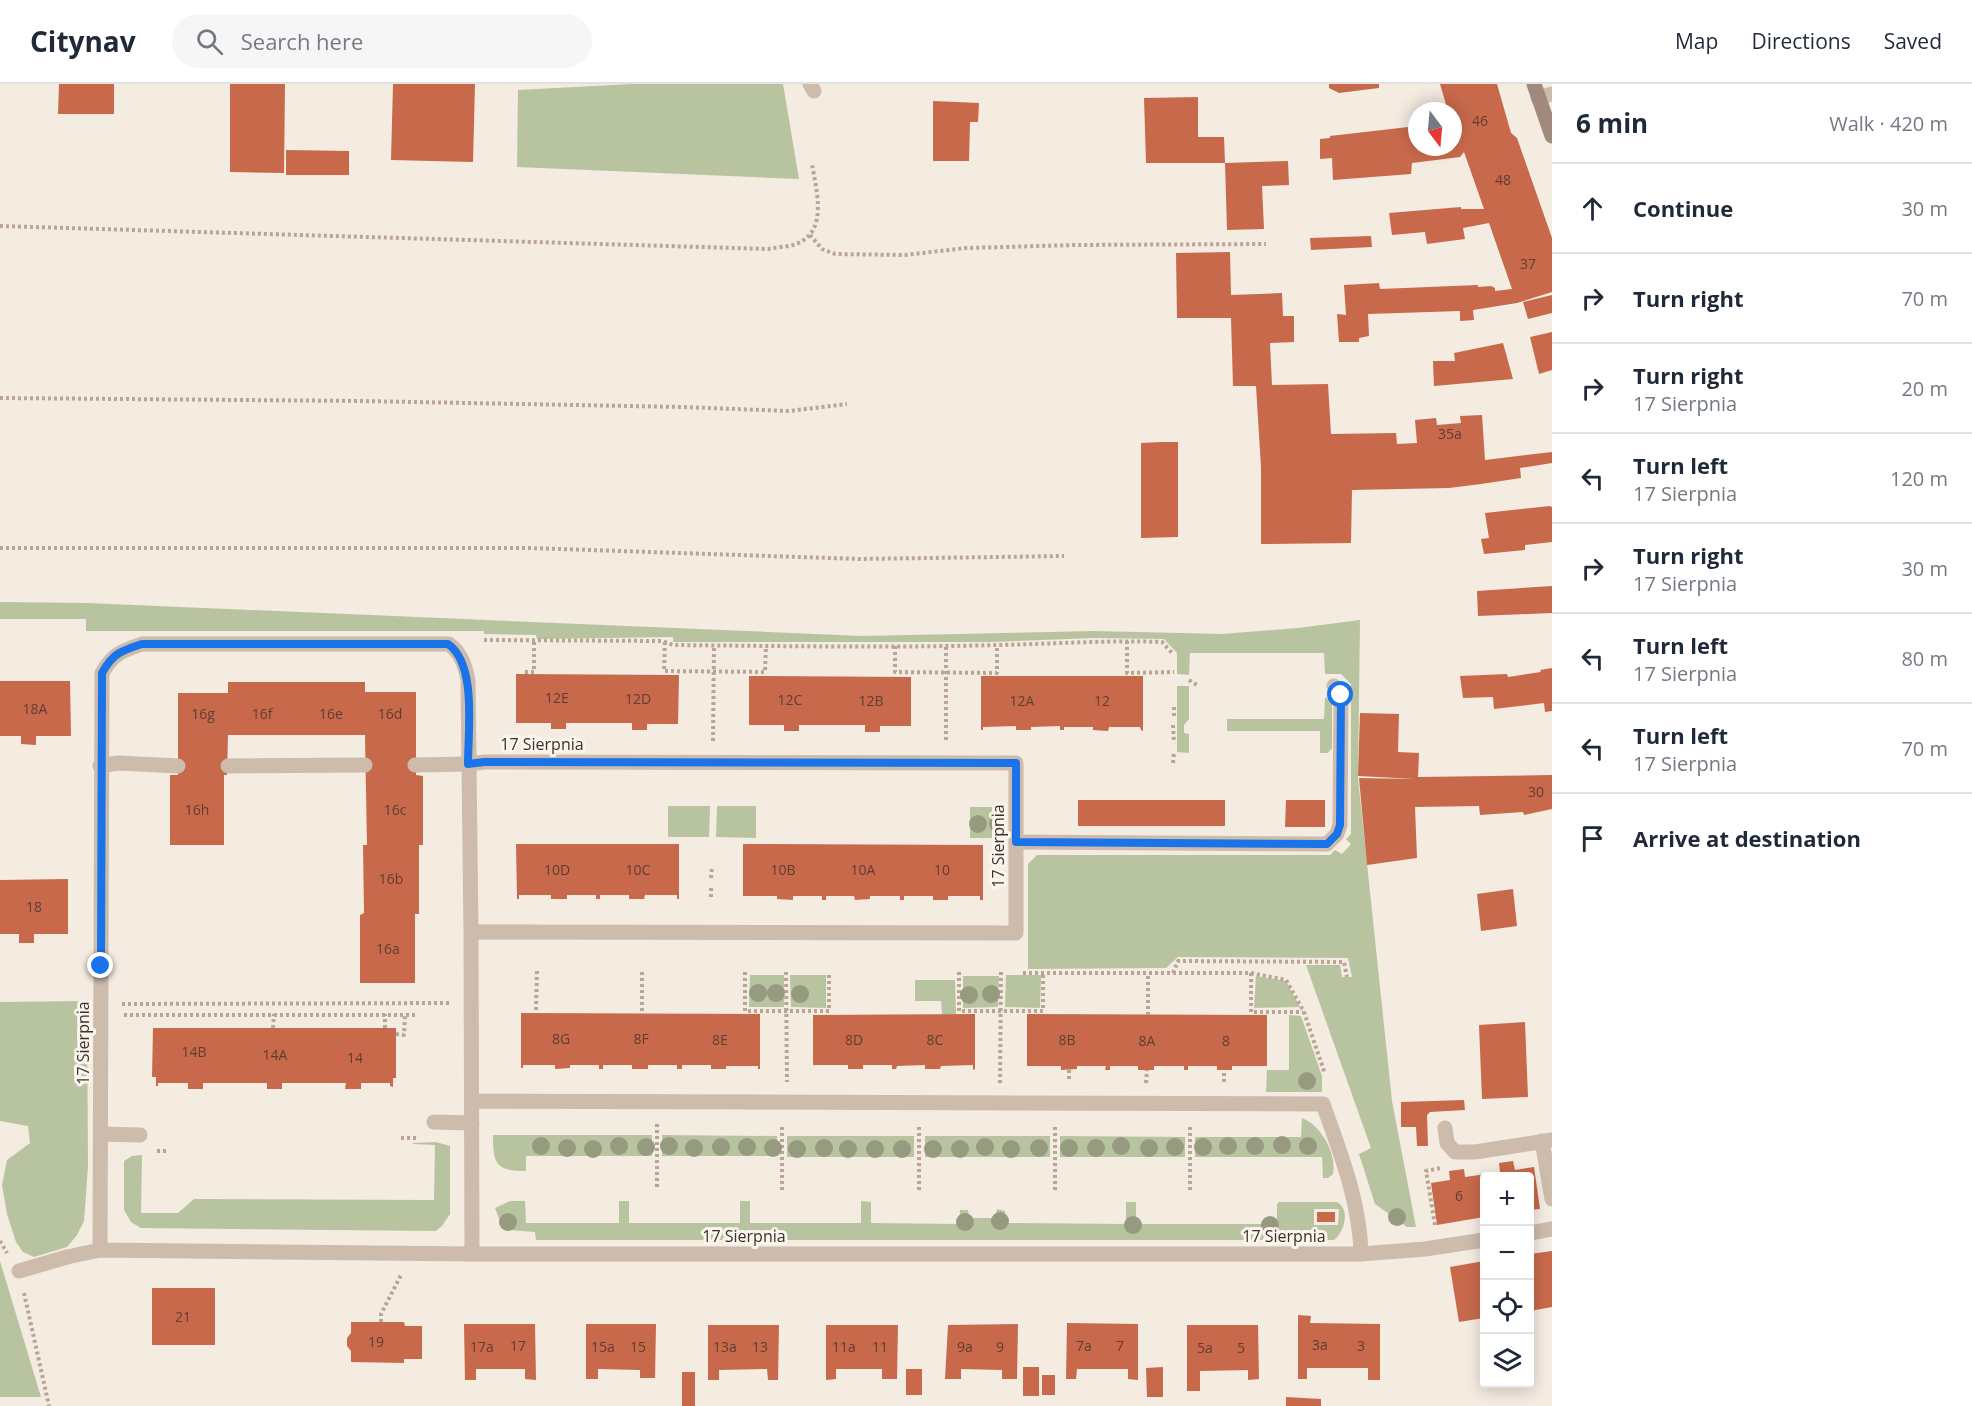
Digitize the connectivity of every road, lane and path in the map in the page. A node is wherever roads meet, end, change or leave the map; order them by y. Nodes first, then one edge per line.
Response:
1 (1541, 92) edge
2 (1552, 136) edge
3 (812, 164) dead end
4 (0, 226) edge
5 (810, 235) junction
6 (1266, 244) dead end
7 (0, 398) edge
8 (847, 404) dead end
9 (0, 548) edge
10 (1064, 556) dead end
11 (484, 640) dead end
12 (534, 640) junction
13 (1127, 641) junction
14 (665, 642) junction
15 (895, 645) junction
16 (946, 645) junction
17 (997, 645) junction
18 (714, 646) junction
19 (766, 646) junction
20 (1173, 654) dead end
21 (525, 672) dead end
22 (713, 672) junction
23 (946, 672) junction
24 (1174, 672) dead end
25 (1189, 680) dead end
26 (1197, 686) dead end
27 (1334, 686) dead end
28 (1174, 704) dead end
29 (1174, 716) dead end
30 (1173, 726) dead end
31 (713, 743) dead end
32 (946, 743) dead end
33 (1174, 743) dead end
34 (1174, 752) dead end
35 (1173, 763) dead end
36 (468, 764) junction
37 (178, 765) dead end
38 (365, 765) dead end
39 (416, 765) dead end
40 (100, 766) junction
41 (228, 766) dead end
42 (1016, 842) junction
43 (712, 866) dead end
44 (711, 878) dead end
45 (711, 887) dead end
46 (711, 897) dead end
47 (471, 932) junction
48 (537, 971) dead end
49 (642, 972) dead end
50 (745, 972) dead end
51 (786, 972) dead end
52 (829, 972) dead end
53 (959, 972) dead end
54 (1001, 972) dead end
55 (1023, 973) dead end
56 (1043, 973) junction
57 (1148, 973) junction
58 (1173, 973) junction
59 (1251, 973) junction
60 (1347, 977) dead end
61 (454, 1003) dead end
62 (120, 1004) dead end
63 (536, 1010) dead end
64 (787, 1011) junction
65 (1001, 1012) junction
66 (1304, 1012) junction
67 (274, 1014) junction
68 (385, 1014) junction
69 (642, 1014) dead end
70 (120, 1015) dead end
71 (405, 1015) junction
72 (415, 1015) dead end
73 (1148, 1015) dead end
74 (273, 1028) dead end
75 (385, 1028) dead end
76 (396, 1034) dead end
77 (787, 1064) dead end
78 (1001, 1068) dead end
79 (1325, 1074) dead end
80 (472, 1101) junction
81 (657, 1113) dead end
82 (782, 1114) dead end
83 (919, 1114) dead end
84 (1056, 1114) dead end
85 (434, 1122) dead end
86 (471, 1123) junction
87 (1445, 1128) dead end
88 (101, 1134) junction
89 (140, 1135) dead end
90 (401, 1138) dead end
91 (417, 1138) dead end
92 (1190, 1140) dead end
93 (1547, 1140) edge
94 (169, 1150) dead end
95 (157, 1151) dead end
96 (657, 1190) dead end
97 (782, 1190) dead end
98 (919, 1190) dead end
99 (1055, 1190) dead end
100 (1190, 1190) dead end
101 (1552, 1199) edge
102 (1552, 1229) edge
103 (1534, 1232) edge
104 (0, 1241) edge
105 (1480, 1241) edge
106 (100, 1250) junction
107 (472, 1254) junction
108 (1361, 1254) junction
109 (19, 1271) junction
110 (401, 1275) dead end
111 (381, 1322) dead end
112 (49, 1406) edge

1 - 2 street
3 - 5 path
4 - 5 path
5 - 6 path
7 - 8 path
9 - 10 path
11 - 12 path
12 - 14 path
12 - 21 path
13 - 17 path
13 - 20 path
13 - 24 path
14 - 18 path
14 - 22 path
15 - 16 path
15 - 19 path
15 - 23 path
16 - 17 path
16 - 23 path
17 - 23 path
18 - 19 path
18 - 22 path
19 - 22 path
22 - 31 path
23 - 32 path
25 - 26 path
27 - 42 street
28 - 29 path
30 - 33 path
34 - 35 path
36 - 39 street
36 - 40 street, 17 Sierpnia
36 - 42 street, 17 Sierpnia
36 - 47 street, 17 Sierpnia
37 - 40 street
38 - 41 street
40 - 88 street, 17 Sierpnia
42 - 47 street, 17 Sierpnia
43 - 44 path
45 - 46 path
47 - 80 street, 17 Sierpnia
48 - 63 path
49 - 69 path
50 - 64 path
51 - 64 path
52 - 64 path
53 - 65 path
54 - 65 path
55 - 56 path
56 - 57 path
56 - 65 path
57 - 58 path
57 - 73 path
58 - 59 path
58 - 60 path
59 - 66 path
59 - 66 path
61 - 62 path
64 - 77 path
65 - 78 path
66 - 79 path
67 - 68 path
67 - 70 path
67 - 74 path
68 - 71 path
68 - 75 path
71 - 72 path
71 - 76 path
80 - 86 street, 17 Sierpnia
80 - 108 street
81 - 96 path
82 - 97 path
83 - 98 path
84 - 99 path
85 - 86 street
86 - 107 street, 17 Sierpnia
87 - 93 street
88 - 89 street
88 - 106 street, 17 Sierpnia
90 - 91 path
92 - 100 path
93 - 101 street
94 - 95 path
102 - 103 street
104 - 109 path
105 - 108 street, 17 Sierpnia
106 - 107 street, 17 Sierpnia
106 - 109 street, 17 Sierpnia
107 - 108 street, 17 Sierpnia
109 - 112 path
110 - 111 path

